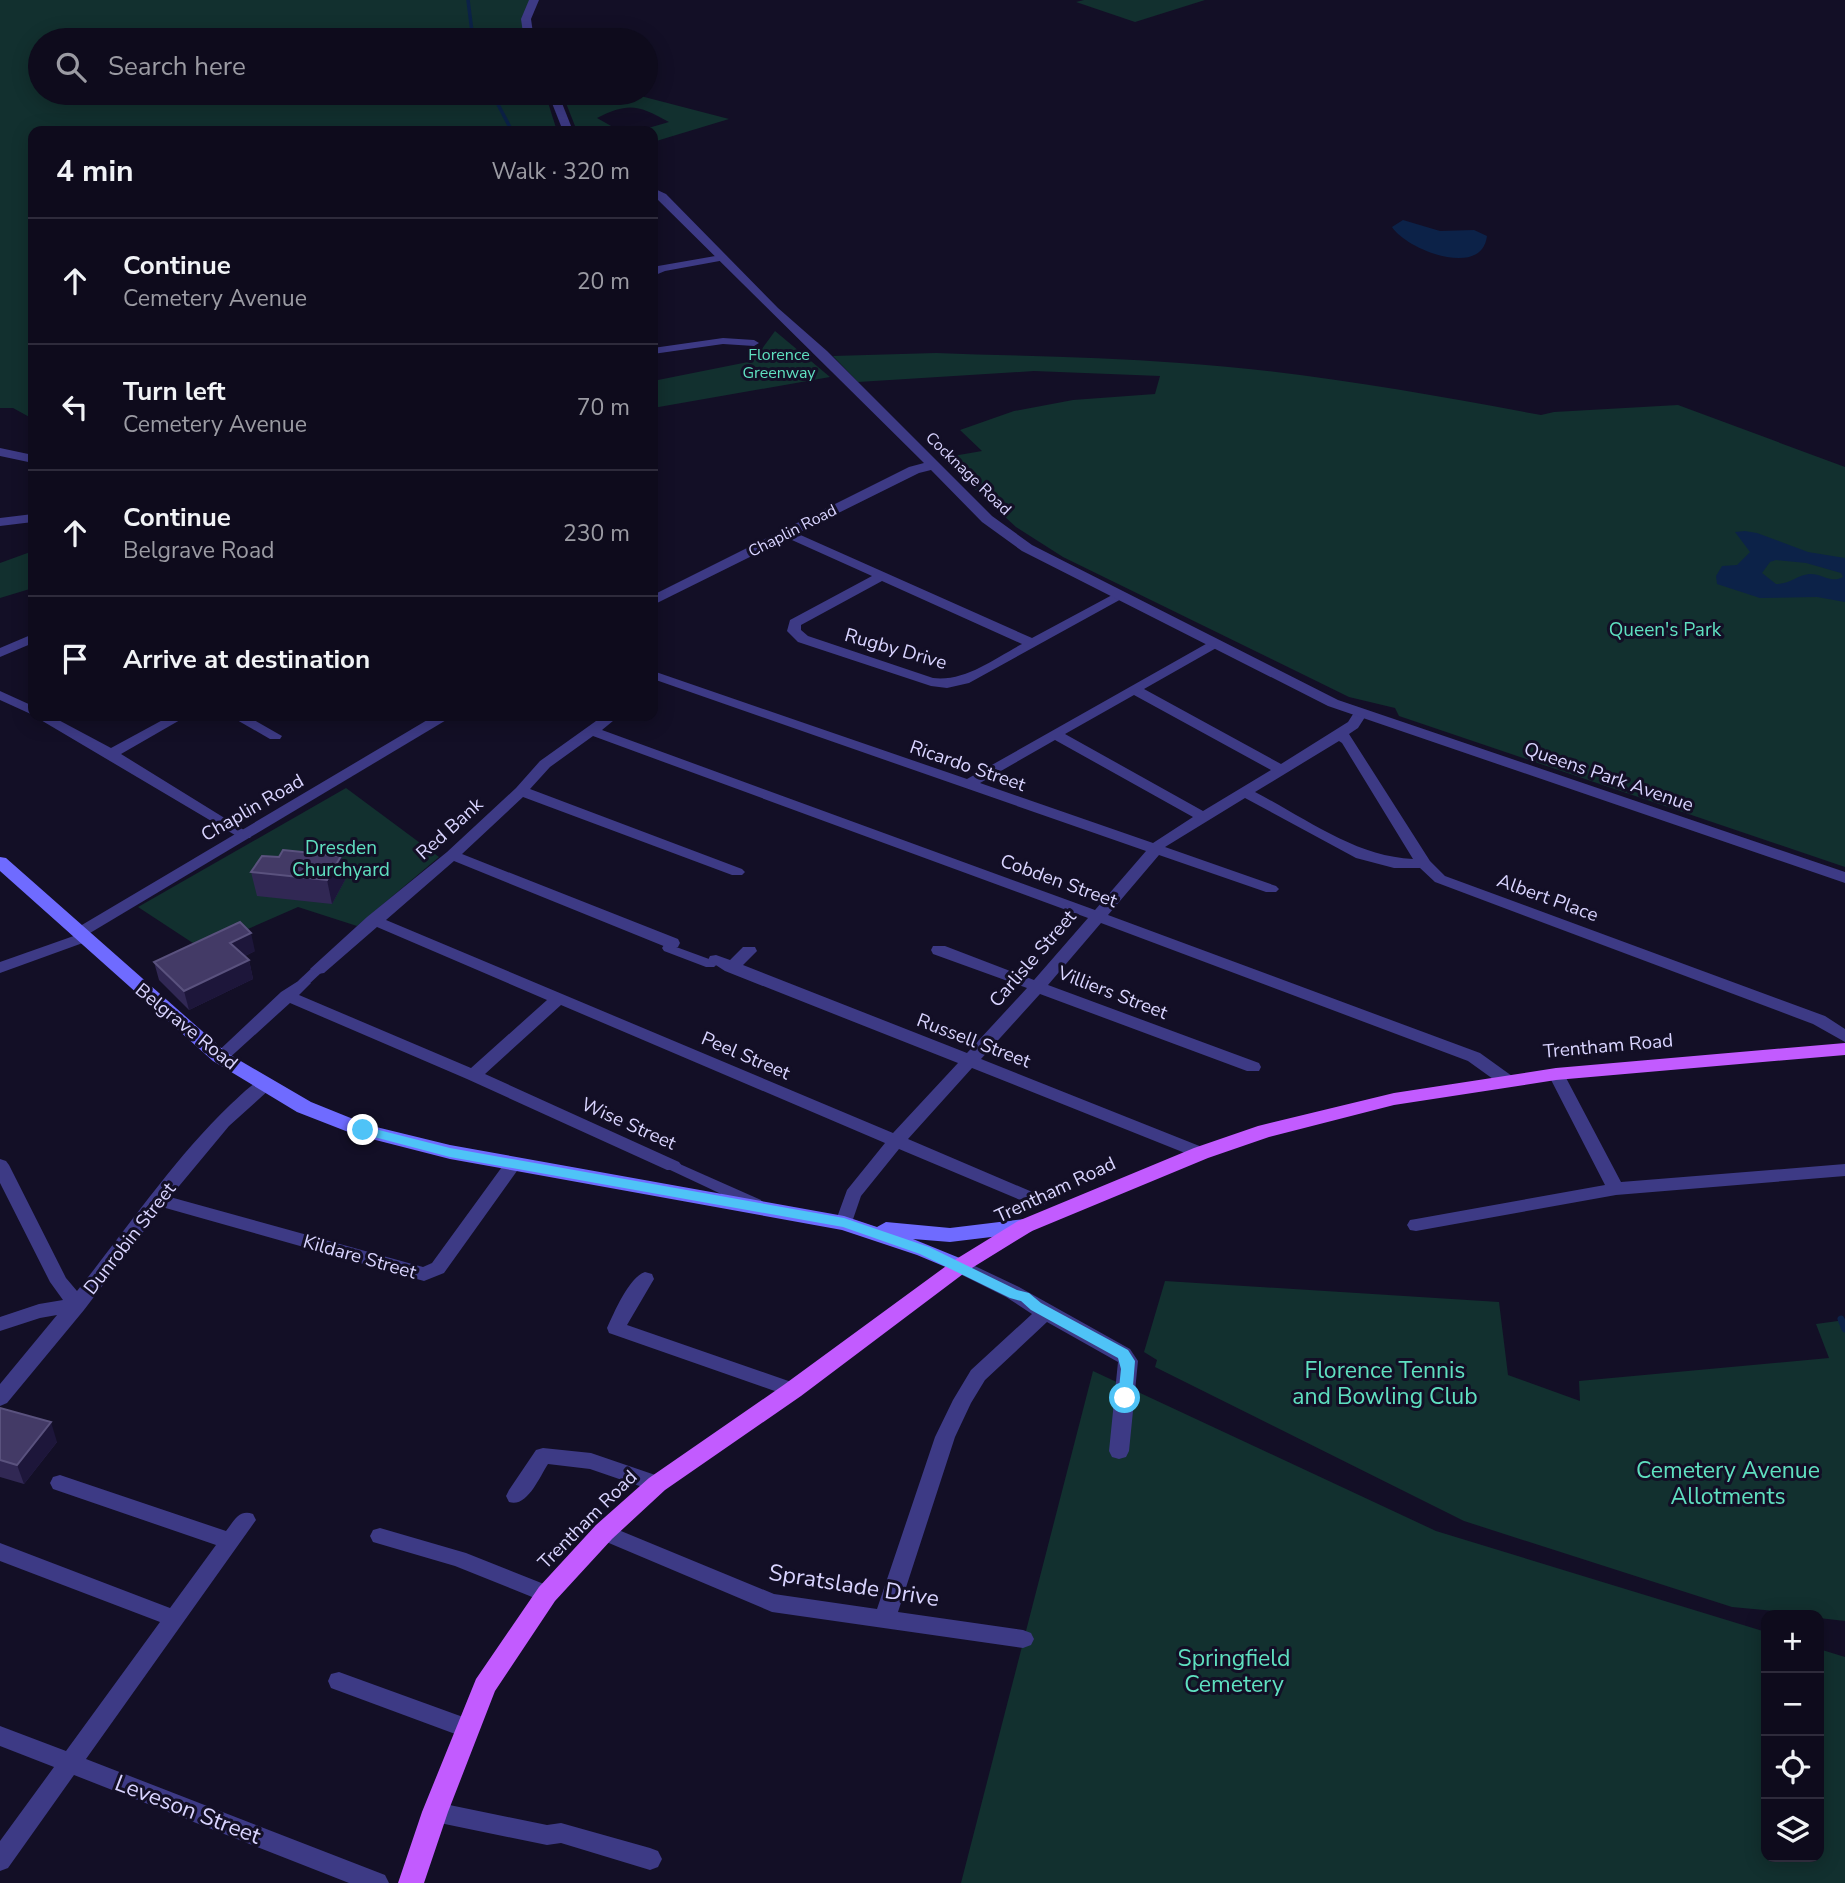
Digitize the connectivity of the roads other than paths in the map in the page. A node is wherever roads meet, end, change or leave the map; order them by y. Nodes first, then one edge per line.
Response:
1 (534, 0) edge
2 (526, 28) edge
3 (557, 105) edge
4 (566, 126) edge
5 (658, 194) edge
6 (721, 258) junction
7 (658, 270) edge
8 (754, 343) dead end
9 (658, 350) edge
10 (0, 452) edge
11 (28, 458) edge
12 (934, 465) junction
13 (28, 519) edge
14 (0, 522) edge
15 (787, 533) junction
16 (881, 576) junction
17 (1119, 597) junction
18 (658, 598) edge
19 (28, 640) edge
20 (1032, 643) junction
21 (1213, 644) junction
22 (0, 653) edge
23 (658, 680) edge
24 (1134, 689) junction
25 (0, 695) edge
26 (28, 709) edge
27 (1360, 714) junction
28 (50, 721) edge
29 (171, 721) edge
30 (246, 721) edge
31 (437, 721) edge
32 (605, 721) edge
33 (591, 731) junction
34 (1055, 734) junction
35 (1340, 734) junction
36 (275, 736) dead end
37 (111, 754) junction
38 (1280, 768) junction
39 (966, 785) junction
40 (521, 791) junction
41 (1243, 791) junction
42 (1203, 817) junction
43 (245, 835) junction
44 (1154, 849) junction
45 (452, 855) junction
46 (737, 856) dead end
47 (0, 862) edge
48 (1424, 864) junction
49 (1845, 878) edge
50 (1271, 889) dead end
51 (556, 898) junction
52 (543, 909) dead end
53 (641, 914) dead end
54 (1097, 916) junction
55 (373, 920) junction
56 (629, 926) junction
57 (82, 935) junction
58 (670, 946) joint
59 (939, 950) dead end
60 (749, 951) dead end
61 (723, 964) junction
62 (0, 968) edge
63 (318, 969) joint
64 (303, 983) joint
65 (1038, 986) junction
66 (287, 996) junction
67 (558, 999) junction
68 (1845, 1037) edge
69 (1845, 1049) edge
70 (220, 1057) junction
71 (970, 1060) junction
72 (1254, 1068) dead end
73 (1556, 1074) junction
74 (473, 1075) junction
75 (1506, 1080) junction
76 (264, 1085) junction
77 (895, 1142) junction
78 (1201, 1153) junction
79 (513, 1164) junction
80 (0, 1165) edge
81 (673, 1166) joint
82 (1845, 1170) edge
83 (1616, 1189) junction
84 (158, 1200) junction
85 (1038, 1201) joint
86 (767, 1209) junction
87 (1062, 1211) junction
88 (851, 1225) junction
89 (1416, 1225) dead end
90 (1025, 1226) junction
91 (960, 1266) junction
92 (645, 1279) dead end
93 (77, 1305) junction
94 (1046, 1312) junction
95 (0, 1324) edge
96 (793, 1390) junction
97 (0, 1398) edge
98 (1119, 1451) dead end
99 (60, 1483) dead end
100 (657, 1484) junction
101 (516, 1496) dead end
102 (246, 1520) dead end
103 (604, 1532) junction
104 (380, 1536) dead end
105 (230, 1541) junction
106 (0, 1552) edge
107 (547, 1594) junction
108 (885, 1618) junction
109 (176, 1619) junction
110 (1023, 1639) dead end
111 (339, 1681) dead end
112 (467, 1728) junction
113 (0, 1736) edge
114 (72, 1763) junction
115 (435, 1812) junction
116 (650, 1859) dead end
117 (0, 1860) edge
118 (377, 1883) edge
119 (411, 1883) edge

1 - 2 street
3 - 4 street
5 - 6 street, Cocknage Road
6 - 7 street
6 - 12 street, Cocknage Road
8 - 9 street
10 - 11 street
12 - 15 street, Chaplin Road
12 - 17 street, Cocknage Road
13 - 14 street
15 - 16 street
15 - 18 street, Chaplin Road
16 - 20 street
16 - 20 street, Rugby Drive
17 - 20 street, Rugby Drive
17 - 21 street, Cocknage Road
19 - 22 street
21 - 24 street
21 - 27 street, Cocknage Road
23 - 39 street, Ricardo Street
24 - 34 street
24 - 38 street
25 - 26 street
27 - 35 street, Carlisle Street
27 - 49 street, Queens Park Avenue
28 - 37 street
29 - 37 street
30 - 36 street
31 - 43 street, Chaplin Road
32 - 33 street, Red Bank
33 - 40 street, Red Bank
33 - 54 street, Cobden Street
34 - 39 street
34 - 42 street
35 - 38 street, Carlisle Street
35 - 48 street
37 - 43 street
38 - 41 street, Carlisle Street
39 - 44 street, Ricardo Street
40 - 45 street, Red Bank
40 - 46 street
41 - 42 street, Carlisle Street
41 - 48 street
42 - 44 street, Carlisle Street
43 - 57 street, Chaplin Road
44 - 50 street, Ricardo Street
44 - 54 street, Carlisle Street
45 - 51 street
45 - 55 street, Red Bank
47 - 57 main road, Belgrave Road
48 - 68 street, Albert Place
51 - 52 street
51 - 56 street
53 - 56 street
54 - 65 street, Carlisle Street
54 - 75 street, Cobden Street
55 - 63 street, Red Bank
55 - 67 street, Peel Street
56 - 58 street
57 - 62 street, Chaplin Road
57 - 70 main road, Belgrave Road
58 - 61 street, Russell Street
59 - 65 street, Villiers Street
60 - 61 street
61 - 71 street, Russell Street
63 - 64 street, Red Bank
64 - 66 street, Red Bank
65 - 71 street, Carlisle Street
65 - 72 street, Villiers Street
66 - 70 street, Red Bank
66 - 74 street, Wise Street
67 - 74 street
67 - 77 street, Peel Street
69 - 73 main road, Trentham Road
70 - 76 main road, Belgrave Road
71 - 77 street, Carlisle Street
71 - 78 street, Russell Street
73 - 75 main road, Trentham Road
73 - 83 street
74 - 81 street, Wise Street
75 - 78 main road, Trentham Road
76 - 79 main road, Belgrave Road
76 - 84 street, Dunrobin Street
77 - 85 street, Peel Street
77 - 88 street, Carlisle Street
78 - 87 main road, Trentham Road
79 - 84 street, Kildare Street
79 - 86 main road, Belgrave Road
80 - 93 street
81 - 86 street, Wise Street
82 - 83 street
83 - 89 street
84 - 93 street, Dunrobin Street
85 - 87 street, Peel Street
86 - 88 main road, Belgrave Road
87 - 90 main road, Trentham Road
88 - 90 main road, Belgrave Road
88 - 91 main road, Belgrave Road
90 - 91 main road, Trentham Road
91 - 94 street
91 - 96 main road, Trentham Road
92 - 96 street
93 - 95 street
93 - 97 street, Dunrobin Street
94 - 98 street
94 - 108 street
96 - 100 main road, Trentham Road
99 - 105 street
100 - 101 street
100 - 103 main road, Trentham Road
102 - 105 street
103 - 107 main road, Trentham Road
103 - 108 street, Spratslade Drive
104 - 107 street
105 - 109 street
106 - 109 street
107 - 112 main road, Trentham Road
108 - 110 street, Spratslade Drive
109 - 114 street
111 - 112 street
112 - 115 main road, Trentham Road
113 - 114 street, Leveson Street
114 - 117 street
114 - 118 street, Leveson Street
115 - 116 street
115 - 119 main road, Trentham Road

